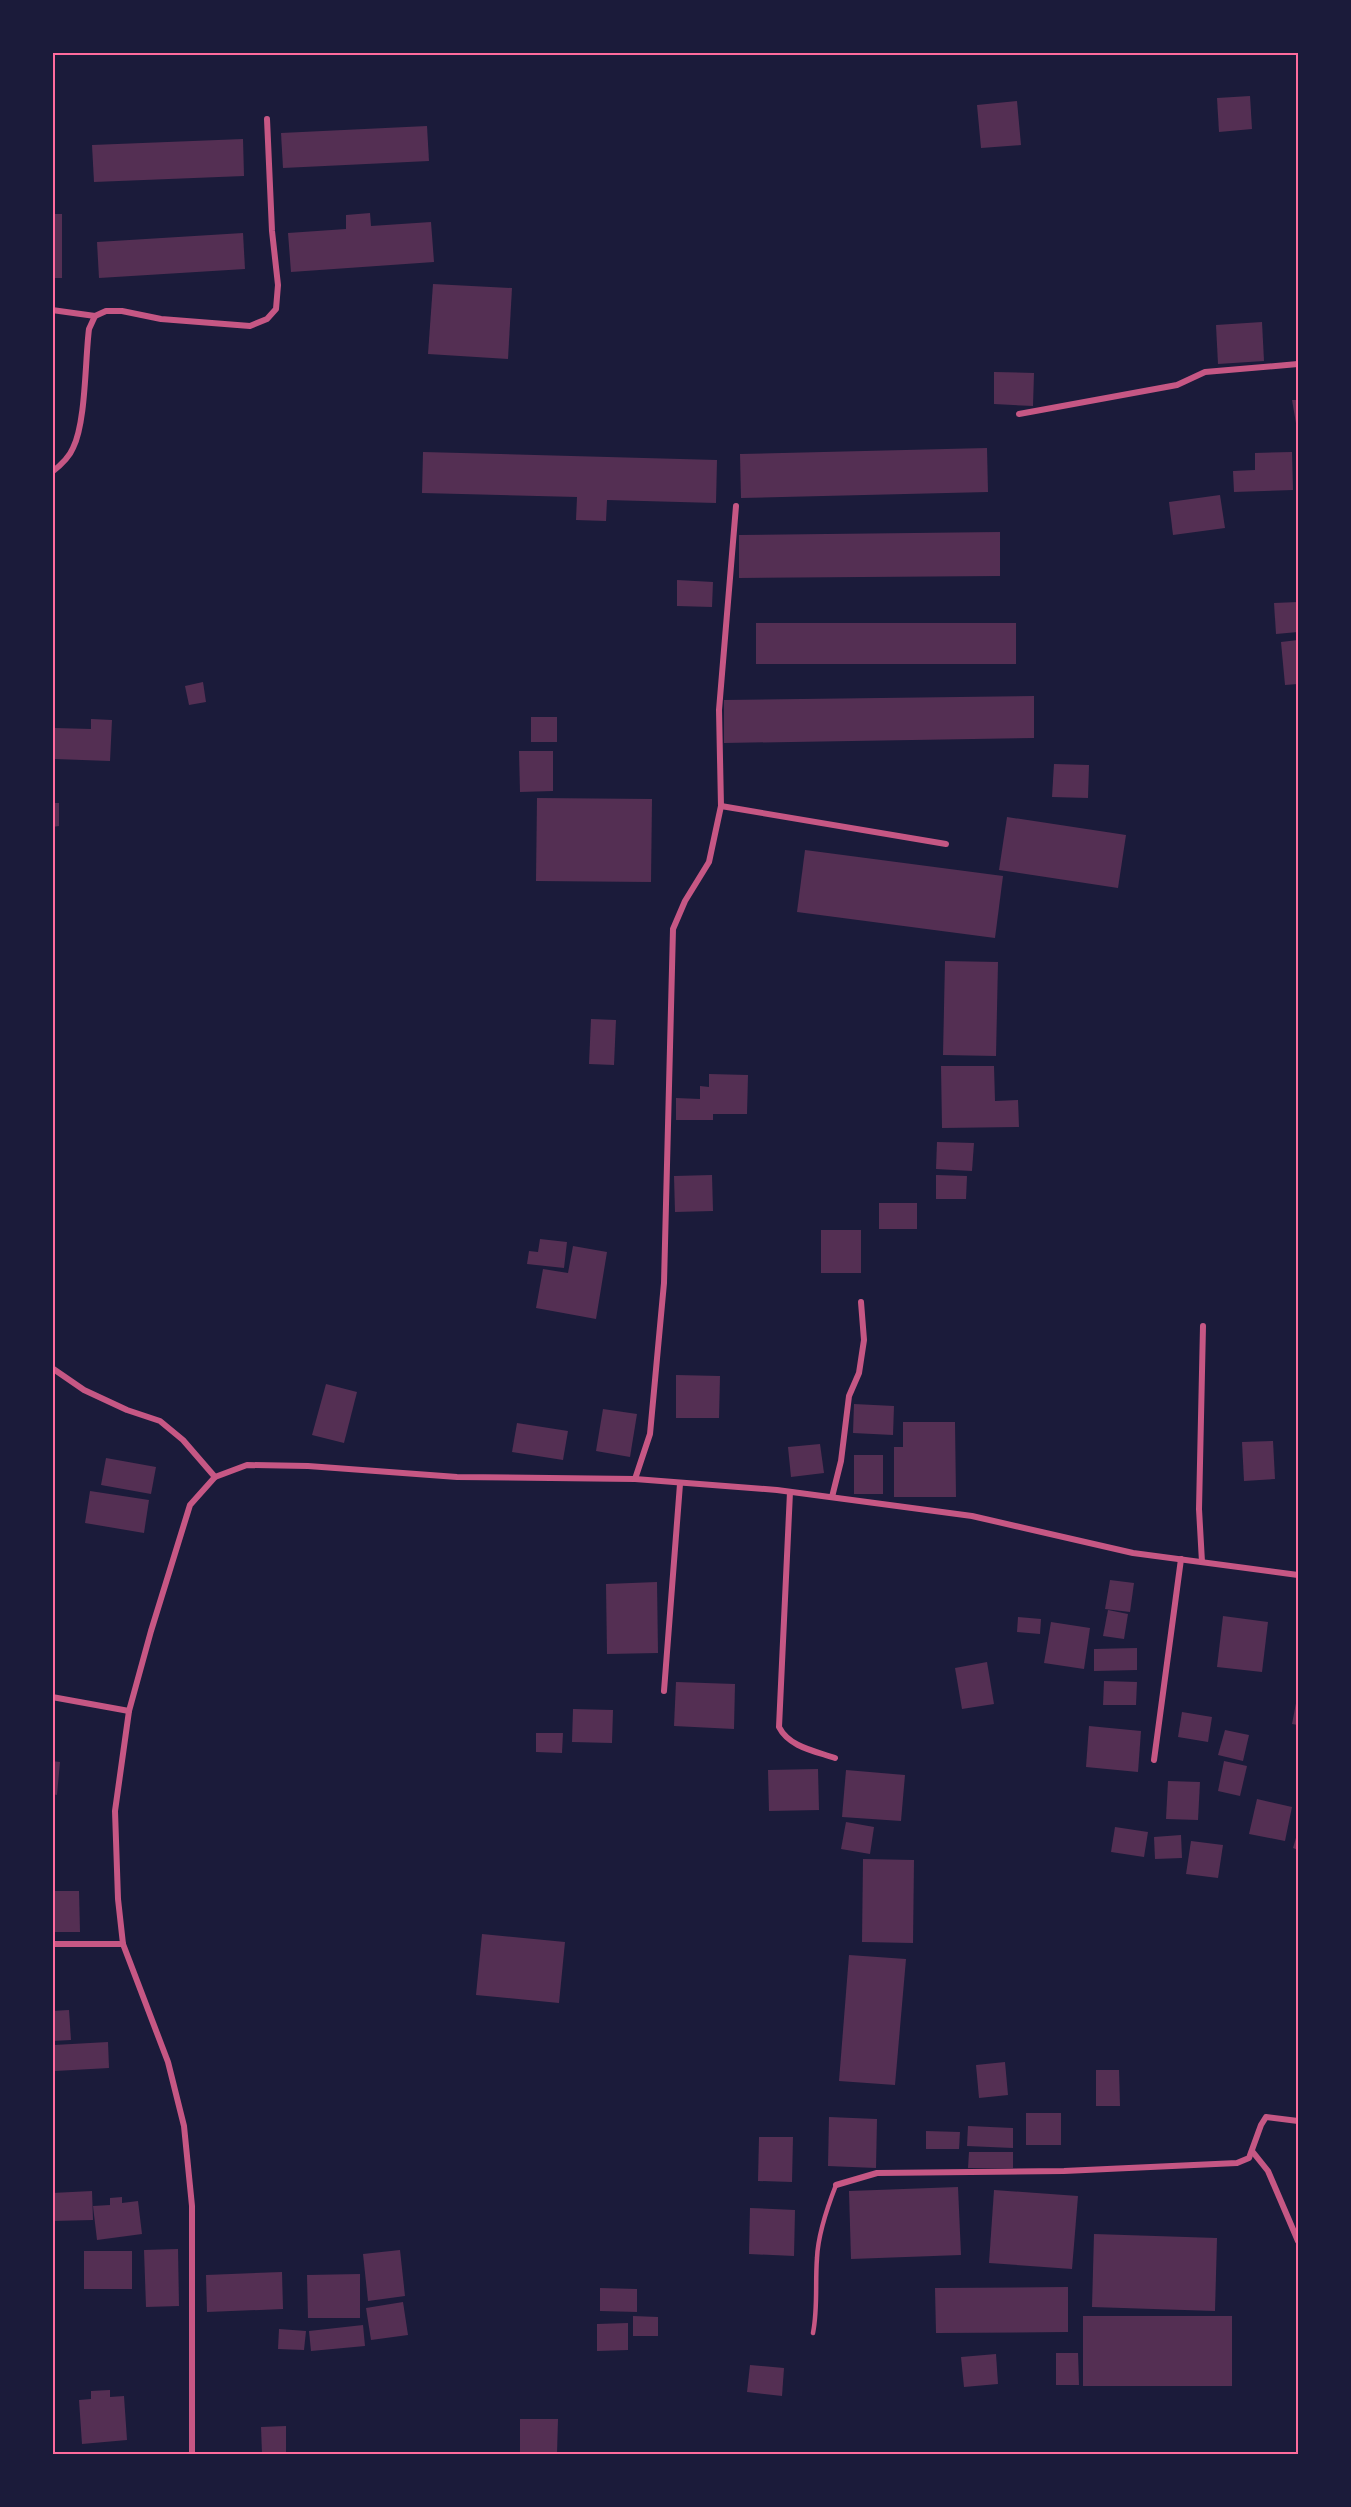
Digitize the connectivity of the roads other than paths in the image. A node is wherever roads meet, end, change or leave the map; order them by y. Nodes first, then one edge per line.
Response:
1 (267, 119) dead end
2 (52, 310) edge
3 (95, 316) junction
4 (1299, 364) edge
5 (1019, 414) dead end
6 (52, 472) edge
7 (736, 506) dead end
8 (721, 806) junction
9 (946, 844) dead end
10 (861, 1302) dead end
11 (1203, 1326) dead end
12 (52, 1368) edge
13 (215, 1477) junction
14 (635, 1479) junction
15 (680, 1484) junction
16 (790, 1491) junction
17 (832, 1497) junction
18 (1181, 1559) junction
19 (1202, 1562) junction
20 (1299, 1575) edge
21 (664, 1690) dead end
22 (52, 1696) edge
23 (129, 1711) junction
24 (835, 1758) dead end
25 (1154, 1760) dead end
26 (52, 1944) edge
27 (123, 1944) junction
28 (1299, 2121) edge
29 (1251, 2151) junction
30 (836, 2185) joint
31 (1299, 2241) edge
32 (813, 2333) dead end
33 (192, 2454) edge

1 - 3 street
2 - 3 street
3 - 6 street
4 - 5 street
7 - 8 street
8 - 9 street
8 - 14 street
10 - 17 street
11 - 19 street
12 - 13 street
13 - 14 street
13 - 23 street
14 - 15 street
15 - 16 street
15 - 21 street
16 - 17 street
16 - 24 street
17 - 18 street
18 - 19 street
18 - 25 street
19 - 20 street
22 - 23 street
23 - 27 street
26 - 27 street
27 - 33 street
28 - 29 street
29 - 30 street
29 - 31 street
30 - 32 lane

